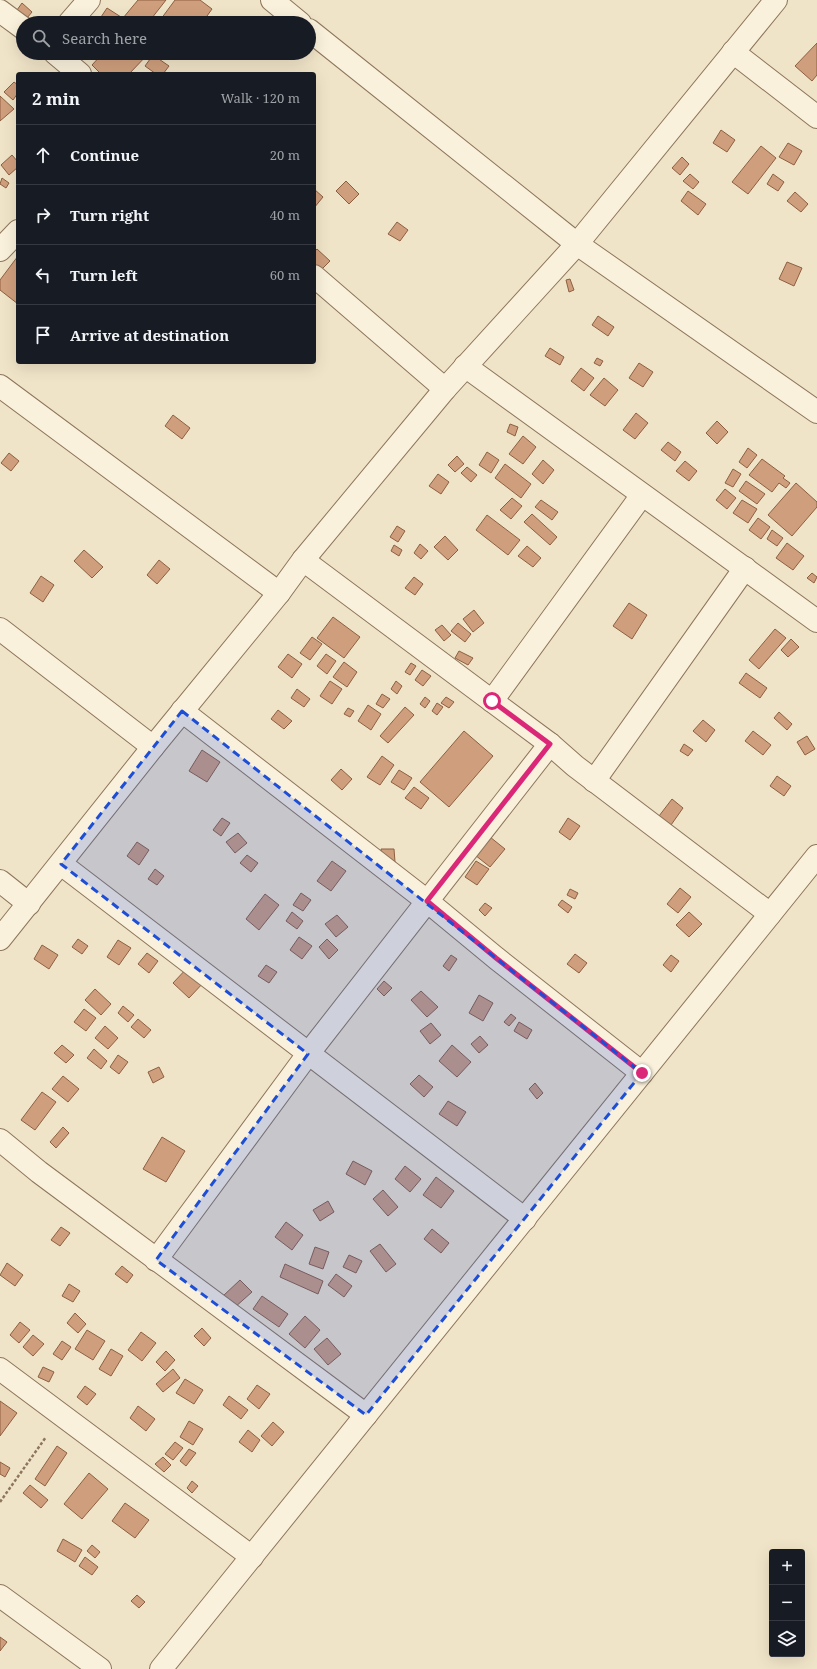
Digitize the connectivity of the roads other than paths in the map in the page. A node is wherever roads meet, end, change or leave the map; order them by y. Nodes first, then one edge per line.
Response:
1 (89, 0) edge
2 (272, 0) edge
3 (776, 0) edge
4 (0, 10) edge
5 (75, 16) edge
6 (291, 16) edge
7 (16, 23) edge
8 (316, 36) edge
9 (733, 52) junction
10 (63, 60) edge
11 (78, 72) edge
12 (817, 117) edge
13 (16, 233) edge
14 (577, 244) junction
15 (0, 250) edge
16 (316, 278) edge
17 (465, 366) junction
18 (0, 386) edge
19 (445, 389) junction
20 (817, 412) edge
21 (642, 495) junction
22 (303, 560) junction
23 (745, 568) junction
24 (279, 593) junction
25 (817, 621) edge
26 (0, 629) edge
27 (492, 701) junction
28 (182, 710) junction
29 (550, 744) junction
30 (153, 747) junction
31 (594, 781) junction
32 (817, 856) edge
33 (61, 864) junction
34 (0, 881) edge
35 (427, 901) junction
36 (29, 904) junction
37 (770, 914) junction
38 (0, 939) edge
39 (308, 1054) junction
40 (642, 1073) junction
41 (0, 1140) edge
42 (525, 1218) junction
43 (156, 1260) junction
44 (0, 1369) edge
45 (366, 1415) junction
46 (252, 1557) junction
47 (0, 1596) edge
48 (100, 1669) edge
49 (161, 1669) edge

1 - 5 street
2 - 6 street
3 - 9 street
4 - 7 street
8 - 14 street
9 - 12 street
9 - 14 street
10 - 11 street
13 - 15 street
14 - 17 street
14 - 20 street
16 - 19 street
17 - 19 street
17 - 21 street
18 - 24 street
19 - 22 street
21 - 23 street
21 - 27 street
22 - 24 street
22 - 27 street
23 - 25 street
23 - 31 street
24 - 28 street
26 - 30 street
27 - 29 street
28 - 30 street
28 - 35 street
29 - 31 street
29 - 35 street
30 - 33 street
31 - 37 street
32 - 37 street
33 - 36 street
33 - 39 street
34 - 36 street
35 - 39 street
35 - 40 street
36 - 38 street
37 - 40 street
39 - 42 street
39 - 43 street
40 - 42 street
41 - 43 street
42 - 45 street
43 - 45 street
44 - 46 street
45 - 46 street
46 - 49 street
47 - 48 street

